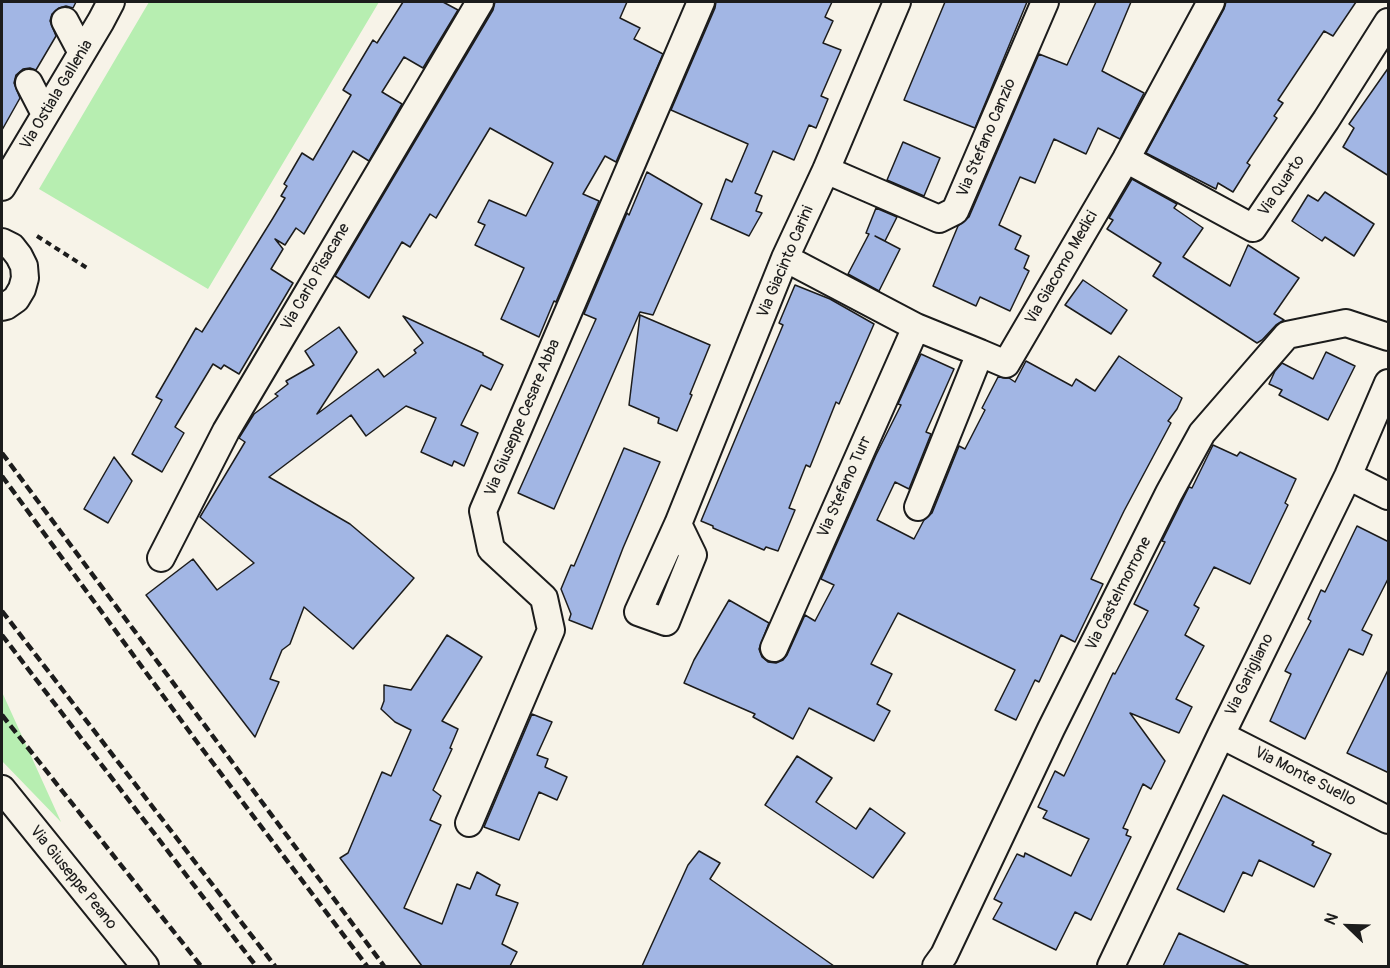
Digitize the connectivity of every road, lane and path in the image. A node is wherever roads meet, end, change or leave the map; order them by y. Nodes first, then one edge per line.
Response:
1 (111, 2) edge
2 (480, 2) edge
3 (701, 2) edge
4 (897, 2) edge
5 (1045, 2) edge
6 (1211, 2) edge
7 (65, 21) dead end
8 (1389, 22) edge
9 (82, 53) junction
10 (29, 82) dead end
11 (45, 114) junction
12 (1126, 159) junction
13 (5, 169) edge
14 (826, 170) junction
15 (37, 235) dead end
16 (2, 242) edge
17 (785, 258) junction
18 (87, 268) dead end
19 (2, 307) edge
20 (916, 327) junction
21 (1389, 337) edge
22 (980, 353) junction
23 (1389, 383) edge
24 (1348, 476) junction
25 (1389, 496) edge
26 (918, 507) dead end
27 (678, 524) dead end
28 (160, 558) dead end
29 (774, 648) dead end
30 (1221, 735) junction
31 (2, 789) edge
32 (1389, 820) edge
33 (469, 823) dead end
34 (145, 966) edge
35 (936, 966) edge
36 (1111, 966) edge

1 - 9 street, Via Ostiala Gallenia
2 - 28 street, Via Carlo Pisacane
3 - 33 street, Via Giuseppe Cesare Abba
4 - 14 street, Via Giacinto Carini
5 - 14 street, Via Stefano Canzio
6 - 12 street, Via Giacomo Medici
7 - 9 street
8 - 12 street, Via Quarto
9 - 11 street, Via Ostiala Gallenia
10 - 11 street
11 - 13 street, Via Ostiala Gallenia
12 - 22 street, Via Giacomo Medici
14 - 17 street, Via Giacinto Carini
15 - 18 path
16 - 19 street
17 - 20 street
17 - 27 street, Via Giacinto Carini
20 - 22 street
20 - 29 street, Via Stefano Turr
21 - 35 street, Via Castelmorrone
22 - 26 street
23 - 24 street, Via Garigliano
24 - 25 street
24 - 30 street, Via Garigliano
30 - 32 street, Via Monte Suello
30 - 36 street, Via Garigliano
31 - 34 street, Via Giuseppe Peano

